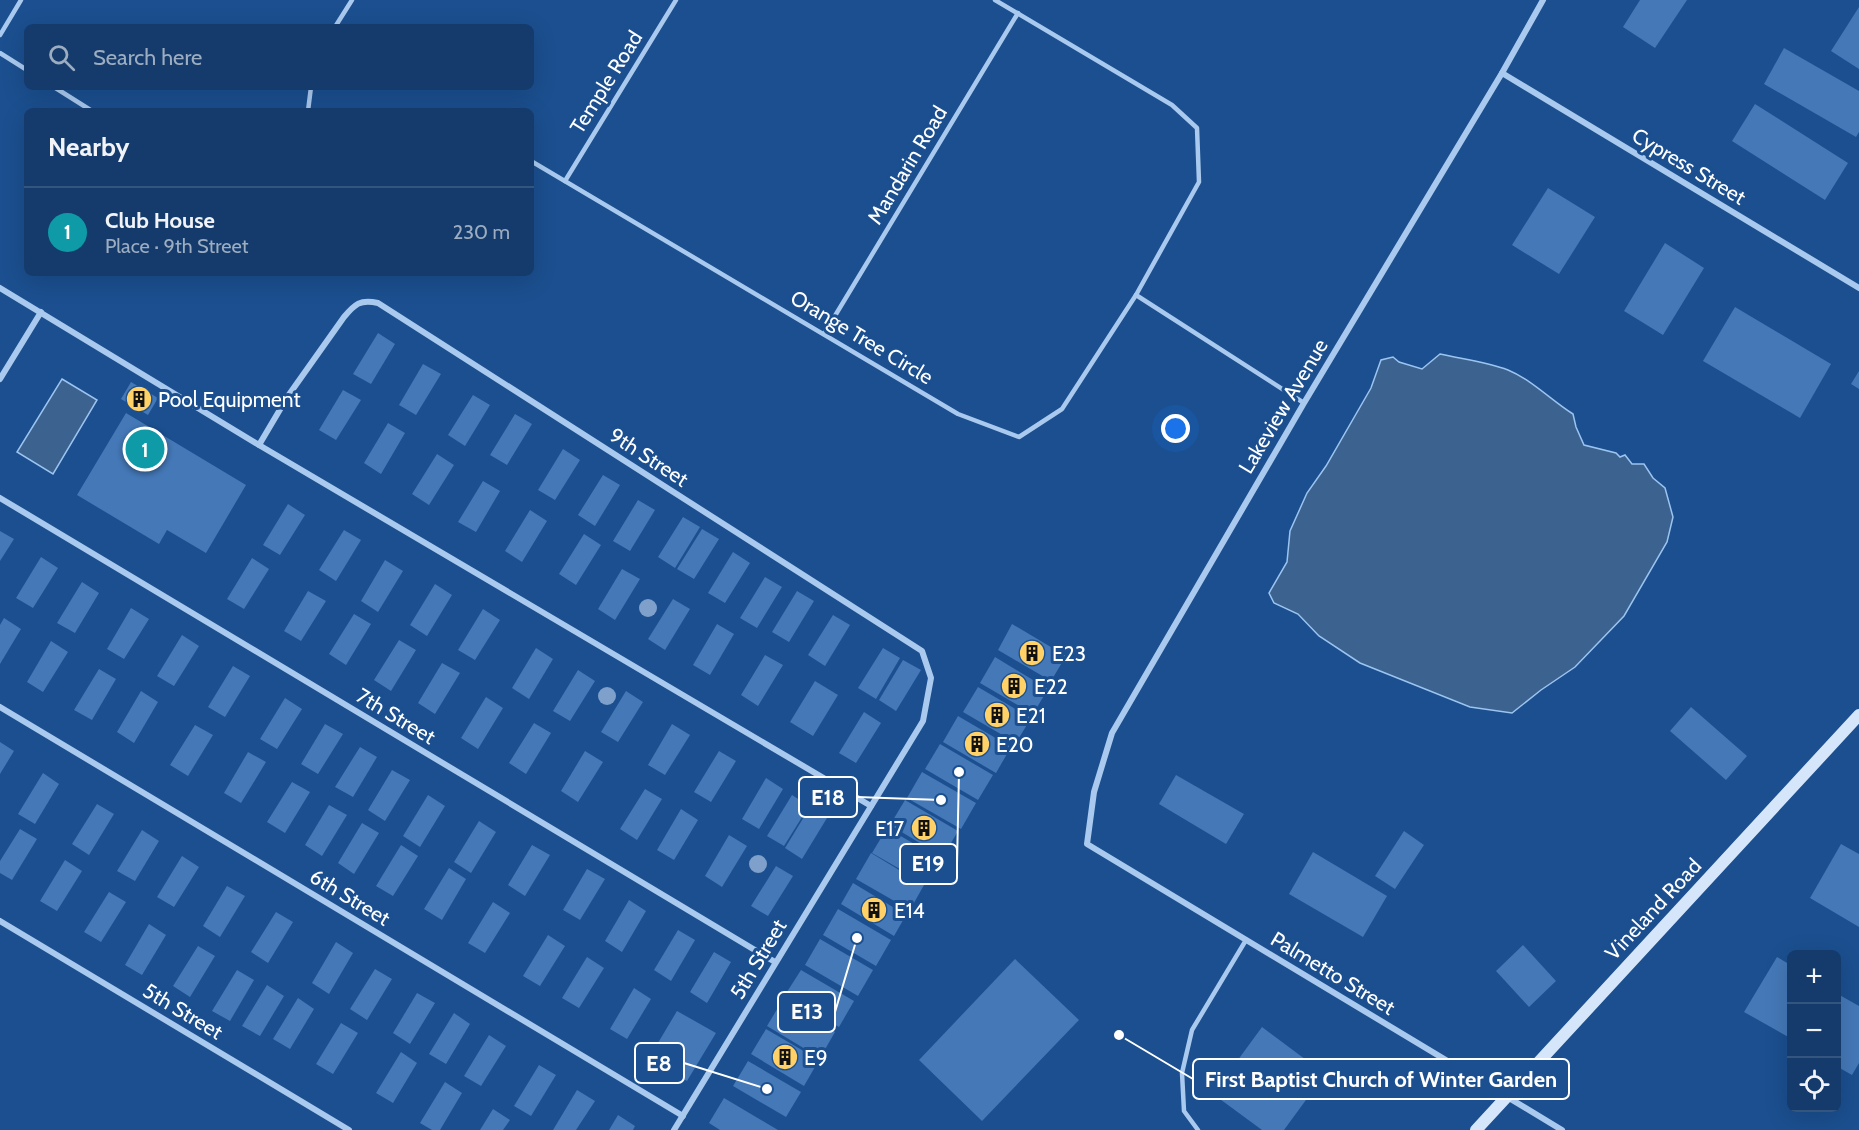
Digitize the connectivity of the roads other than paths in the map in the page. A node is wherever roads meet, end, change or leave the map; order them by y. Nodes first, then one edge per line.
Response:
1 (21, 0) edge
2 (352, 0) edge
3 (676, 0) edge
4 (995, 0) edge
5 (1543, 0) edge
6 (1018, 13) junction
7 (337, 24) edge
8 (0, 34) edge
9 (0, 53) edge
10 (24, 68) edge
11 (1502, 73) junction
12 (59, 90) edge
13 (312, 90) edge
14 (88, 108) edge
15 (308, 108) edge
16 (534, 163) edge
17 (565, 181) junction
18 (1859, 287) edge
19 (0, 288) edge
20 (1136, 295) junction
21 (41, 312) junction
22 (824, 334) junction
23 (0, 379) edge
24 (1304, 403) junction
25 (259, 445) junction
26 (0, 498) edge
27 (0, 707) edge
28 (1859, 715) edge
29 (871, 806) junction
30 (1087, 844) joint
31 (0, 921) edge
32 (1246, 940) junction
33 (775, 962) junction
34 (1507, 1097) junction
35 (682, 1116) junction
36 (350, 1130) edge
37 (674, 1130) edge
38 (1198, 1130) edge
39 (1476, 1130) edge
40 (1562, 1130) edge

1 - 8 lane
2 - 7 lane
3 - 17 lane, Temple Road
4 - 6 lane, Orange Tree Circle
5 - 11 street, Lakeview Avenue
6 - 20 lane, Orange Tree Circle
6 - 22 lane, Mandarin Road
9 - 10 lane
11 - 18 street, Cypress Street
11 - 24 street, Lakeview Avenue
12 - 14 lane
13 - 15 lane
16 - 17 lane, Orange Tree Circle
17 - 22 lane, Orange Tree Circle
19 - 21 street
20 - 22 lane, Orange Tree Circle
20 - 24 lane
21 - 23 street
21 - 25 street
24 - 30 street, Lakeview Avenue
25 - 29 street
25 - 29 street, 9th Street
26 - 33 street, 7th Street
27 - 35 street, 6th Street
28 - 34 main road, Vineland Road
29 - 33 street, 5th Street
30 - 32 street, Palmetto Street
31 - 36 street, 5th Street
32 - 34 street, Palmetto Street
32 - 38 lane
33 - 35 street, 5th Street
34 - 39 main road, Vineland Road
34 - 40 street, Palmetto Street
35 - 37 street, 5th Street

